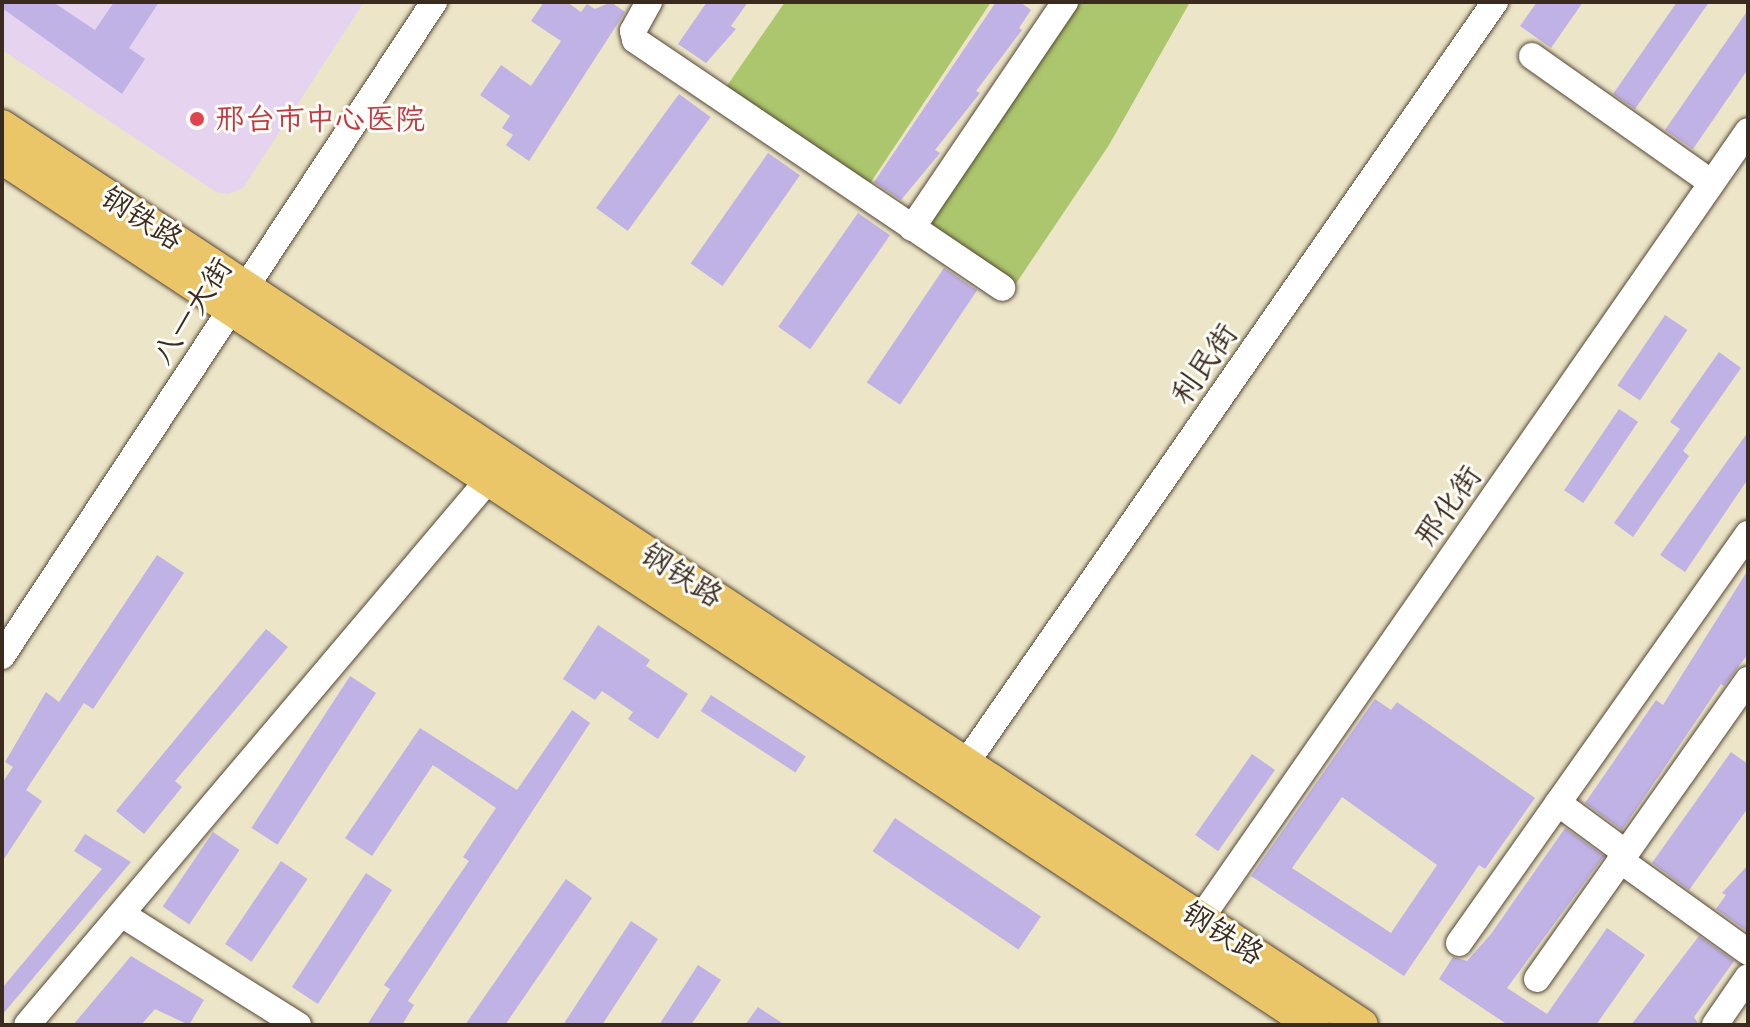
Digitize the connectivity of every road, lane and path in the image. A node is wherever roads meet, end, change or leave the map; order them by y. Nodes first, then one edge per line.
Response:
1 (414, 2) edge
2 (434, 2) edge
3 (649, 2) edge
4 (1065, 2) edge
5 (1495, 2) edge
6 (1532, 56) dead end
7 (2, 126) edge
8 (1748, 131) edge
9 (2, 158) edge
10 (1712, 183) junction
11 (912, 228) junction
12 (1002, 288) dead end
13 (232, 293) junction
14 (489, 479) junction
15 (1748, 534) edge
16 (2, 626) edge
17 (2, 656) edge
18 (1748, 680) edge
19 (966, 763) junction
20 (1558, 803) junction
21 (1623, 856) junction
22 (123, 915) junction
23 (1201, 918) junction
24 (1459, 943) dead end
25 (1748, 952) edge
26 (1748, 977) edge
27 (1537, 979) dead end
28 (27, 1025) edge
29 (298, 1025) edge
30 (1313, 1025) edge
31 (1362, 1025) edge
32 (1715, 1025) edge

1 - 13 street, 八一大街
2 - 13 street, 八一大街
3 - 11 street
4 - 11 street
5 - 19 street, 利民街
6 - 10 street
7 - 13 main road, 钢铁路
8 - 10 street, 邢化街
9 - 13 main road, 钢铁路
10 - 23 street, 邢化街
11 - 12 street
13 - 14 main road, 钢铁路
13 - 16 street, 八一大街
13 - 17 street, 八一大街
13 - 19 main road, 钢铁路
14 - 22 street
14 - 30 main road, 钢铁路
15 - 20 street
18 - 21 street
19 - 23 main road, 钢铁路
20 - 21 street
20 - 24 street
21 - 25 street
21 - 27 street
22 - 28 street
22 - 29 street
23 - 31 main road, 钢铁路
26 - 32 street

